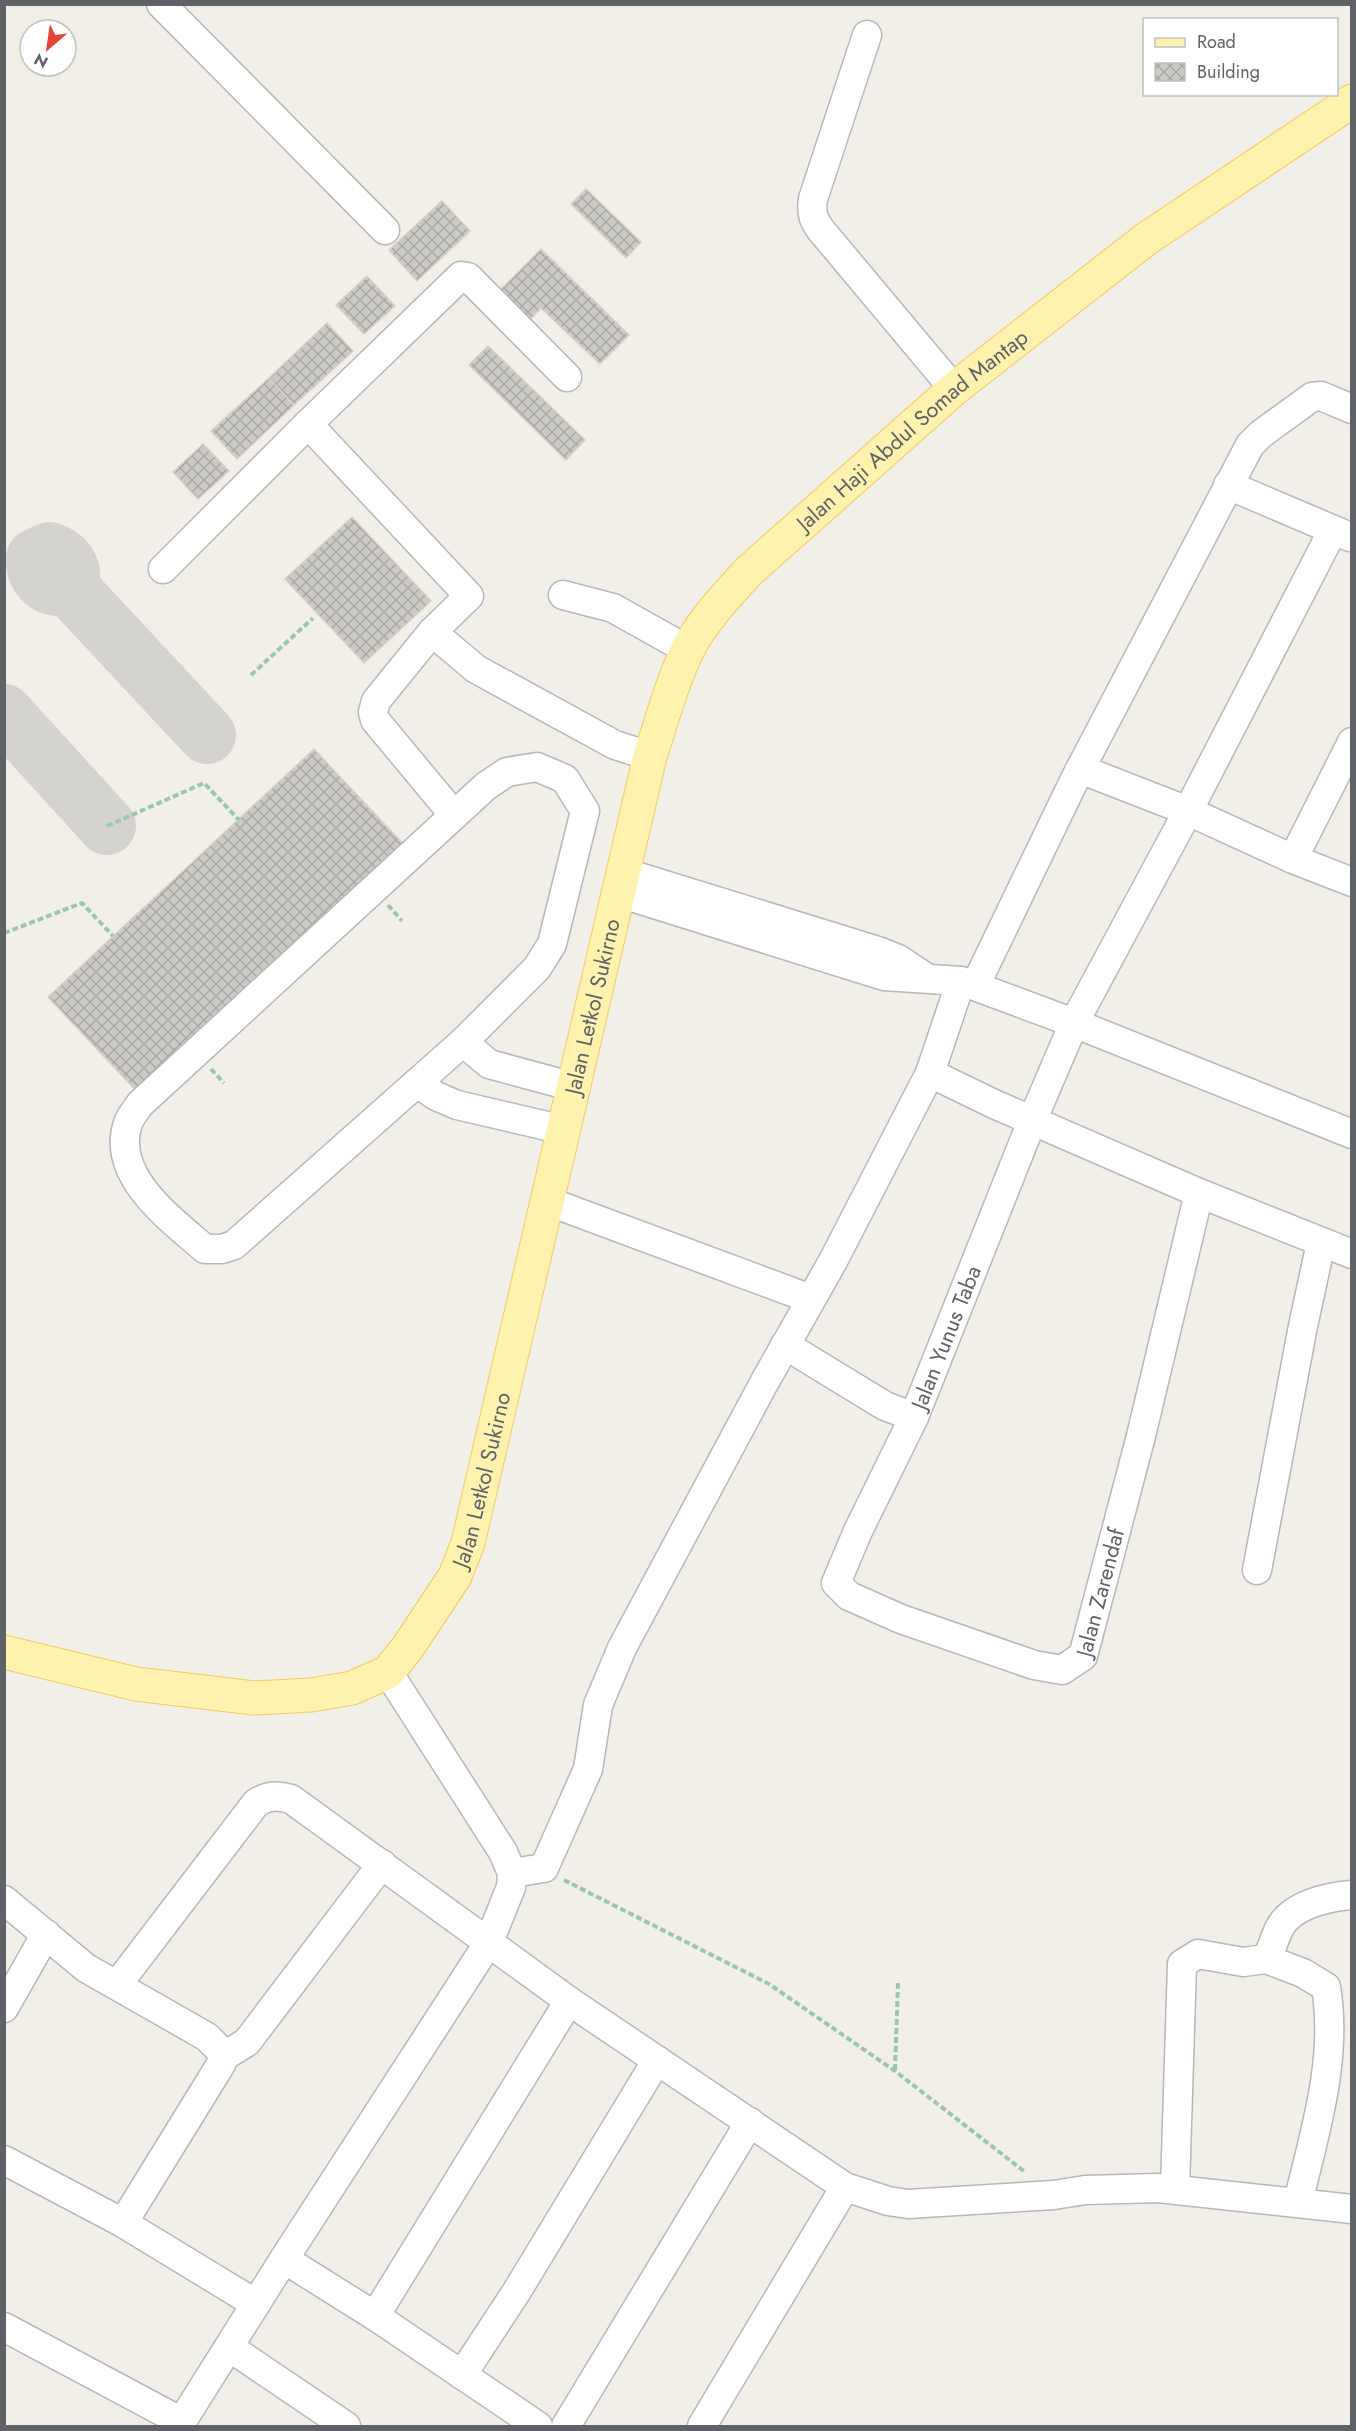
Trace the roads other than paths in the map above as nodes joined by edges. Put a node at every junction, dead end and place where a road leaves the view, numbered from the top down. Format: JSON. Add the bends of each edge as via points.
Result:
{"nodes":[{"id":1,"x":161,"y":4,"type":"edge"},
{"id":2,"x":867,"y":35,"type":"dead end"},
{"id":3,"x":1352,"y":101,"type":"edge"},
{"id":4,"x":385,"y":230,"type":"dead end"},
{"id":5,"x":567,"y":377,"type":"dead end"},
{"id":6,"x":954,"y":389,"type":"junction"},
{"id":7,"x":1352,"y":409,"type":"edge"},
{"id":8,"x":308,"y":424,"type":"junction"},
{"id":9,"x":1228,"y":485,"type":"junction"},
{"id":10,"x":1342,"y":534,"type":"edge"},
{"id":11,"x":163,"y":569,"type":"dead end"},
{"id":12,"x":563,"y":595,"type":"dead end"},
{"id":13,"x":432,"y":632,"type":"junction"},
{"id":14,"x":688,"y":650,"type":"junction"},
{"id":15,"x":1352,"y":742,"type":"edge"},
{"id":16,"x":650,"y":756,"type":"junction"},
{"id":17,"x":1080,"y":769,"type":"junction"},
{"id":18,"x":1188,"y":811,"type":"junction"},
{"id":19,"x":454,"y":815,"type":"junction"},
{"id":20,"x":1293,"y":859,"type":"junction"},
{"id":21,"x":1352,"y":882,"type":"edge"},
{"id":22,"x":621,"y":883,"type":"junction"},
{"id":23,"x":968,"y":984,"type":"junction"},
{"id":24,"x":1074,"y":1023,"type":"junction"},
{"id":25,"x":463,"y":1042,"type":"junction"},
{"id":26,"x":930,"y":1073,"type":"junction"},
{"id":27,"x":417,"y":1083,"type":"junction"},
{"id":28,"x":574,"y":1087,"type":"junction"},
{"id":29,"x":1032,"y":1121,"type":"junction"},
{"id":30,"x":564,"y":1130,"type":"junction"},
{"id":31,"x":1352,"y":1134,"type":"edge"},
{"id":32,"x":1199,"y":1194,"type":"junction"},
{"id":33,"x":547,"y":1201,"type":"junction"},
{"id":34,"x":1321,"y":1243,"type":"junction"},
{"id":35,"x":1352,"y":1254,"type":"edge"},
{"id":36,"x":811,"y":1299,"type":"junction"},
{"id":37,"x":785,"y":1345,"type":"junction"},
{"id":38,"x":914,"y":1417,"type":"junction"},
{"id":39,"x":1257,"y":1570,"type":"dead end"},
{"id":40,"x":4,"y":1652,"type":"edge"},
{"id":41,"x":388,"y":1672,"type":"junction"},
{"id":42,"x":382,"y":1864,"type":"junction"},
{"id":43,"x":512,"y":1873,"type":"junction"},
{"id":44,"x":1352,"y":1895,"type":"edge"},
{"id":45,"x":4,"y":1900,"type":"edge"},
{"id":46,"x":46,"y":1934,"type":"junction"},
{"id":47,"x":489,"y":1942,"type":"junction"},
{"id":48,"x":1266,"y":1959,"type":"junction"},
{"id":49,"x":117,"y":1985,"type":"junction"},
{"id":50,"x":569,"y":2001,"type":"junction"},
{"id":51,"x":4,"y":2008,"type":"edge"},
{"id":52,"x":223,"y":2057,"type":"junction"},
{"id":53,"x":657,"y":2060,"type":"junction"},
{"id":54,"x":750,"y":2122,"type":"junction"},
{"id":55,"x":4,"y":2160,"type":"edge"},
{"id":56,"x":845,"y":2187,"type":"junction"},
{"id":57,"x":1175,"y":2189,"type":"junction"},
{"id":58,"x":1298,"y":2202,"type":"junction"},
{"id":59,"x":1352,"y":2209,"type":"edge"},
{"id":60,"x":123,"y":2223,"type":"junction"},
{"id":61,"x":284,"y":2259,"type":"junction"},
{"id":62,"x":256,"y":2304,"type":"junction"},
{"id":63,"x":375,"y":2316,"type":"junction"},
{"id":64,"x":4,"y":2327,"type":"edge"},
{"id":65,"x":229,"y":2348,"type":"junction"},
{"id":66,"x":462,"y":2375,"type":"junction"},
{"id":67,"x":181,"y":2424,"type":"edge"},
{"id":68,"x":346,"y":2427,"type":"edge"},
{"id":69,"x":538,"y":2427,"type":"edge"},
{"id":70,"x":566,"y":2427,"type":"edge"},
{"id":71,"x":702,"y":2427,"type":"edge"}],
"edges":[{"from":1,"to":4,"type":"street"},
{"from":2,"to":6,"type":"street","via":[[813,199],[813,220]]},
{"from":3,"to":6,"type":"main road","name":"Jalan Haji Abdul Somad Mantap","via":[[1146,239]]},
{"from":5,"to":8,"type":"street","via":[[468,277],[461,276]]},
{"from":6,"to":14,"type":"main road","name":"Jalan Haji Abdul Somad Mantap","via":[[749,571],[718,605]]},
{"from":7,"to":9,"type":"street","via":[[1321,396],[1312,397],[1254,441]]},
{"from":8,"to":11,"type":"street"},
{"from":8,"to":13,"type":"street","via":[[469,596]]},
{"from":9,"to":10,"type":"street"},
{"from":9,"to":17,"type":"street"},
{"from":10,"to":18,"type":"street","name":"Jalan Yunus Taba"},
{"from":12,"to":14,"type":"street","via":[[613,608]]},
{"from":13,"to":16,"type":"street","via":[[476,669],[615,745]]},
{"from":13,"to":19,"type":"street","via":[[376,702],[373,712],[375,720]]},
{"from":14,"to":16,"type":"main road","name":"Jalan Haji Abdul Somad Mantap"},
{"from":15,"to":20,"type":"street"},
{"from":16,"to":22,"type":"main road","name":"Jalan Haji Abdul Somad Mantap"},
{"from":17,"to":18,"type":"street"},
{"from":17,"to":23,"type":"street"},
{"from":18,"to":20,"type":"street"},
{"from":18,"to":24,"type":"street","name":"Jalan Yunus Taba"},
{"from":19,"to":25,"type":"street","via":[[507,772],[537,767],[565,779],[585,811],[552,944],[537,968]]},
{"from":19,"to":27,"type":"street","via":[[140,1104],[128,1122],[123,1145],[137,1184],[158,1207],[205,1249],[222,1249],[234,1245]]},
{"from":20,"to":21,"type":"street"},
{"from":22,"to":23,"type":"street","via":[[878,951],[927,978]]},
{"from":22,"to":28,"type":"main road","name":"Jalan Letkol Sukirno"},
{"from":23,"to":24,"type":"street"},
{"from":23,"to":26,"type":"street"},
{"from":24,"to":29,"type":"street","name":"Jalan Yunus Taba"},
{"from":24,"to":31,"type":"street"},
{"from":25,"to":27,"type":"street"},
{"from":25,"to":28,"type":"street","via":[[489,1064]]},
{"from":26,"to":29,"type":"street"},
{"from":26,"to":36,"type":"street"},
{"from":27,"to":30,"type":"street","via":[[444,1101]]},
{"from":28,"to":30,"type":"main road","name":"Jalan Letkol Sukirno"},
{"from":29,"to":32,"type":"street"},
{"from":29,"to":38,"type":"street","name":"Jalan Yunus Taba"},
{"from":30,"to":33,"type":"main road","name":"Jalan Letkol Sukirno"},
{"from":32,"to":34,"type":"street"},
{"from":32,"to":38,"type":"street","name":"Jalan Zarendaf","via":[[1083,1656],[1062,1670],[1034,1665],[901,1619],[849,1596],[836,1583]]},
{"from":33,"to":36,"type":"street"},
{"from":33,"to":41,"type":"main road","name":"Jalan Letkol Sukirno","via":[[468,1543],[455,1576],[432,1614]]},
{"from":34,"to":35,"type":"street"},
{"from":34,"to":39,"type":"street"},
{"from":36,"to":37,"type":"street"},
{"from":37,"to":38,"type":"street","name":"Jalan Yunus Taba","via":[[885,1406]]},
{"from":37,"to":43,"type":"street","via":[[621,1648],[598,1705],[588,1769],[544,1869]]},
{"from":40,"to":41,"type":"main road","name":"Jalan Letkol Sukirno","via":[[136,1684],[255,1698],[352,1688]]},
{"from":41,"to":43,"type":"street","via":[[503,1852]]},
{"from":42,"to":47,"type":"street"},
{"from":42,"to":49,"type":"street","via":[[291,1799],[267,1797],[256,1803]]},
{"from":42,"to":52,"type":"street","via":[[247,2042]]},
{"from":43,"to":47,"type":"street","via":[[511,1887]]},
{"from":44,"to":48,"type":"street","via":[[1328,1896],[1287,1916]]},
{"from":45,"to":46,"type":"street"},
{"from":46,"to":49,"type":"street","via":[[86,1968]]},
{"from":46,"to":51,"type":"street"},
{"from":47,"to":50,"type":"street"},
{"from":47,"to":61,"type":"street"},
{"from":48,"to":57,"type":"street","via":[[1243,1962],[1198,1954],[1182,1964]]},
{"from":48,"to":58,"type":"street","via":[[1326,1987],[1330,2009],[1329,2060]]},
{"from":49,"to":52,"type":"street","via":[[207,2037],[220,2048]]},
{"from":50,"to":53,"type":"street"},
{"from":50,"to":63,"type":"street"},
{"from":52,"to":60,"type":"street"},
{"from":53,"to":54,"type":"street"},
{"from":53,"to":66,"type":"street"},
{"from":54,"to":56,"type":"street"},
{"from":54,"to":70,"type":"street"},
{"from":55,"to":60,"type":"street"},
{"from":56,"to":57,"type":"street","via":[[908,2204],[1085,2190]]},
{"from":56,"to":71,"type":"street"},
{"from":57,"to":58,"type":"street"},
{"from":58,"to":59,"type":"street"},
{"from":60,"to":62,"type":"street"},
{"from":61,"to":62,"type":"street"},
{"from":61,"to":63,"type":"street"},
{"from":62,"to":65,"type":"street"},
{"from":63,"to":66,"type":"street"},
{"from":64,"to":67,"type":"street"},
{"from":65,"to":67,"type":"street"},
{"from":65,"to":68,"type":"street"},
{"from":66,"to":69,"type":"street"}]}
